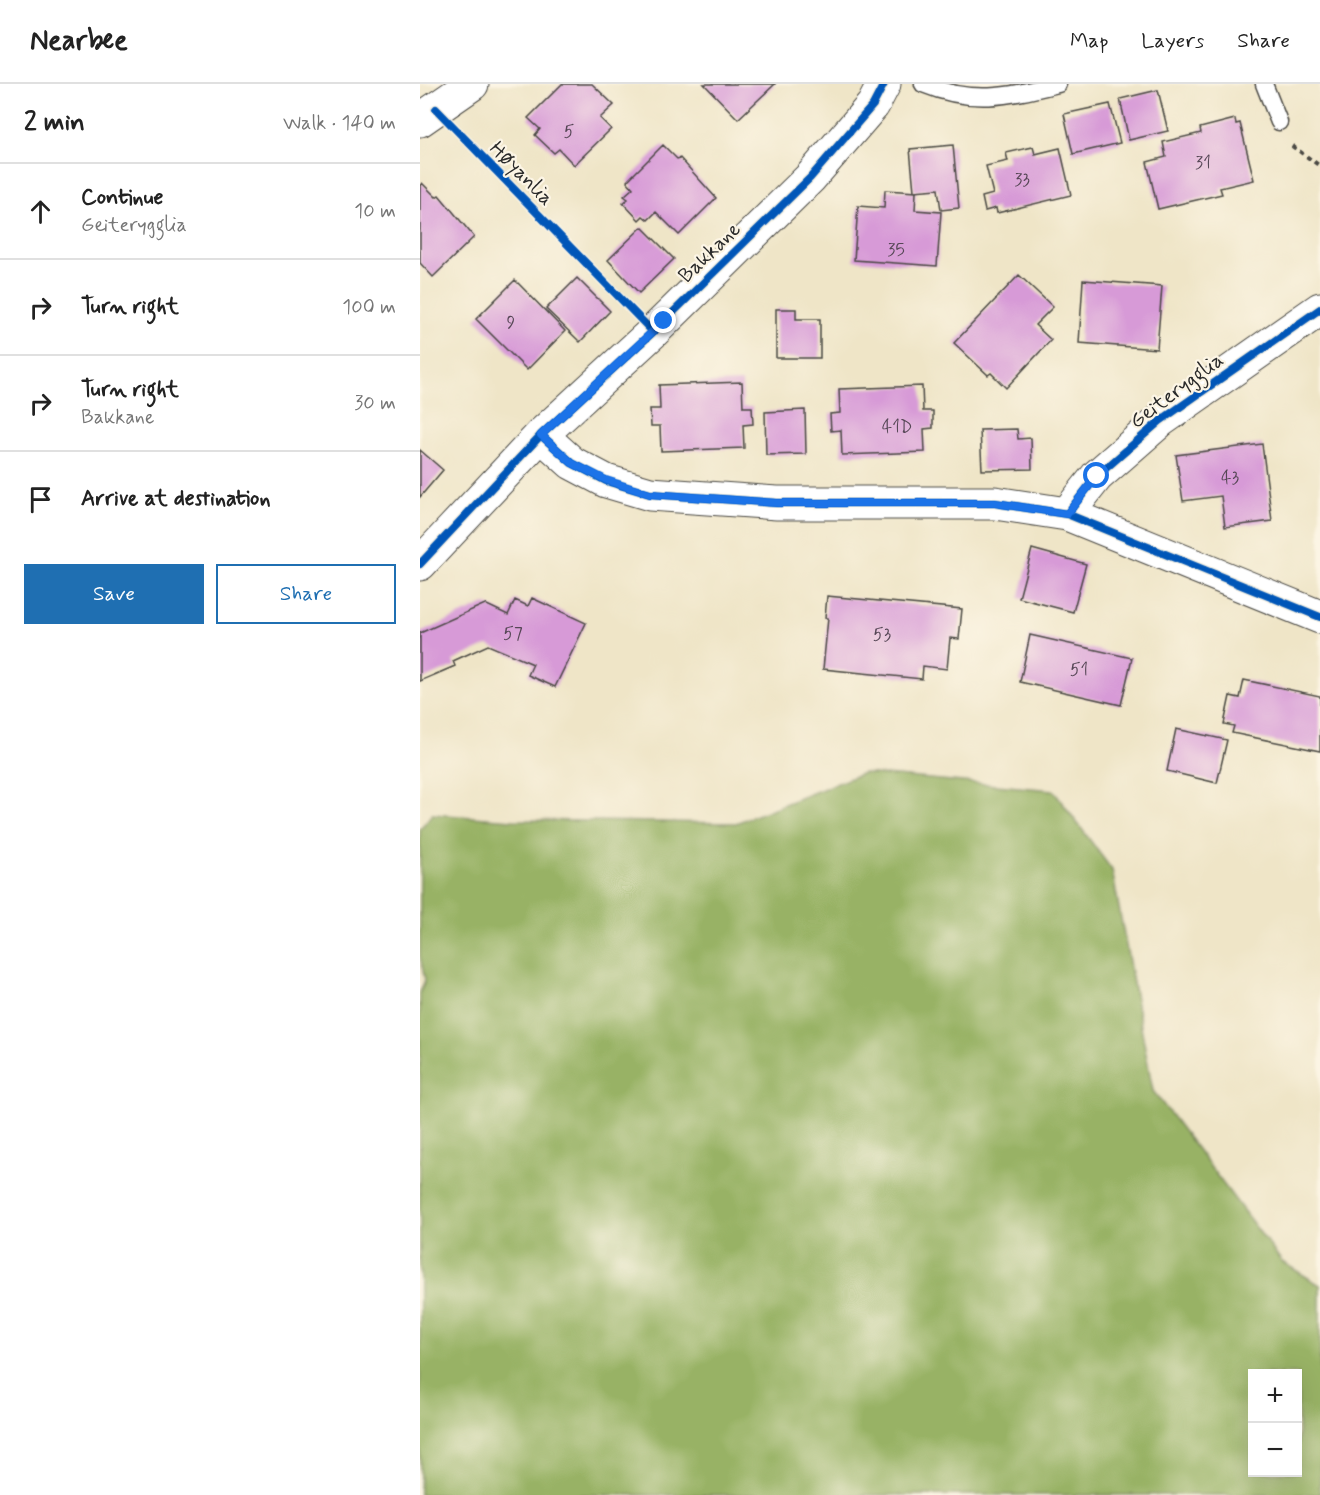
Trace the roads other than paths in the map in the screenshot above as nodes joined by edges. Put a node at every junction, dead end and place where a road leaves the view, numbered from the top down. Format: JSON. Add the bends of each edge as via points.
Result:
{"nodes":[{"id":1,"x":884,"y":84,"type":"edge"},
{"id":2,"x":923,"y":84,"type":"edge"},
{"id":3,"x":1058,"y":84,"type":"edge"},
{"id":4,"x":1264,"y":84,"type":"edge"},
{"id":5,"x":454,"y":89,"type":"edge"},
{"id":6,"x":420,"y":120,"type":"edge"},
{"id":7,"x":1279,"y":122,"type":"dead end"},
{"id":8,"x":1320,"y":309,"type":"edge"},
{"id":9,"x":541,"y":435,"type":"junction"},
{"id":10,"x":1067,"y":514,"type":"junction"},
{"id":11,"x":420,"y":564,"type":"edge"},
{"id":12,"x":1320,"y":617,"type":"edge"}],
"edges":[{"from":1,"to":9,"type":"street","name":"Bakkane","via":[[873,105],[810,178]]},
{"from":2,"to":3,"type":"lane","via":[[985,99]]},
{"from":4,"to":7,"type":"lane"},
{"from":5,"to":6,"type":"street"},
{"from":8,"to":10,"type":"street","name":"Geiterygglia","via":[[1160,421],[1097,476]]},
{"from":9,"to":10,"type":"street","via":[[572,463],[606,480],[650,494],[777,503],[995,503]]},
{"from":9,"to":11,"type":"street","name":"Bakkane"},
{"from":10,"to":12,"type":"street"}]}
